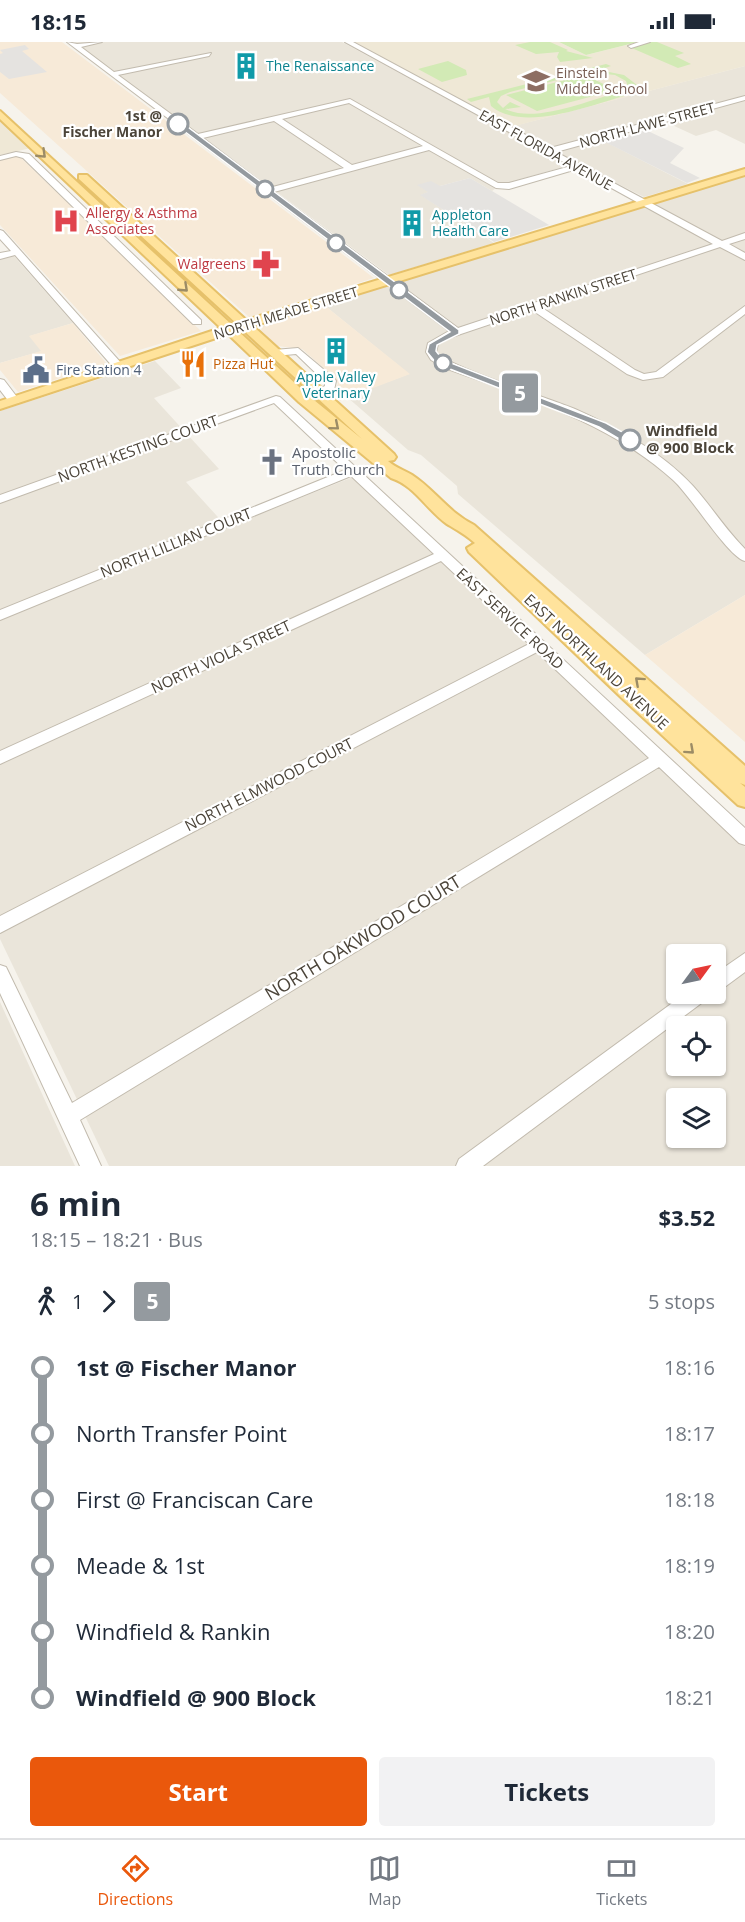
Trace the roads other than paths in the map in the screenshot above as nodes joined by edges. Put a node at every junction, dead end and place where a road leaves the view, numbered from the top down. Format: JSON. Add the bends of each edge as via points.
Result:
{"nodes":[{"id":1,"x":99,"y":42,"type":"edge"},
{"id":2,"x":348,"y":42,"type":"edge"},
{"id":3,"x":647,"y":42,"type":"edge"},
{"id":4,"x":73,"y":44,"type":"edge"},
{"id":5,"x":631,"y":46,"type":"dead end"},
{"id":6,"x":209,"y":54,"type":"dead end"},
{"id":7,"x":112,"y":74,"type":"junction"},
{"id":8,"x":745,"y":98,"type":"edge"},
{"id":9,"x":0,"y":102,"type":"edge"},
{"id":10,"x":0,"y":114,"type":"edge"},
{"id":11,"x":275,"y":118,"type":"junction"},
{"id":12,"x":196,"y":137,"type":"junction"},
{"id":13,"x":429,"y":147,"type":"junction"},
{"id":14,"x":549,"y":151,"type":"junction"},
{"id":15,"x":0,"y":158,"type":"edge"},
{"id":16,"x":577,"y":167,"type":"junction"},
{"id":17,"x":350,"y":168,"type":"junction"},
{"id":18,"x":745,"y":172,"type":"edge"},
{"id":19,"x":267,"y":190,"type":"junction"},
{"id":20,"x":643,"y":203,"type":"junction"},
{"id":21,"x":0,"y":233,"type":"edge"},
{"id":22,"x":745,"y":236,"type":"edge"},
{"id":23,"x":721,"y":244,"type":"junction"},
{"id":24,"x":16,"y":252,"type":"junction"},
{"id":25,"x":0,"y":256,"type":"edge"},
{"id":26,"x":745,"y":257,"type":"edge"},
{"id":27,"x":388,"y":281,"type":"junction"},
{"id":28,"x":533,"y":306,"type":"junction"},
{"id":29,"x":745,"y":309,"type":"edge"},
{"id":30,"x":197,"y":322,"type":"dead end"},
{"id":31,"x":236,"y":328,"type":"junction"},
{"id":32,"x":456,"y":332,"type":"junction"},
{"id":33,"x":118,"y":366,"type":"junction"},
{"id":34,"x":0,"y":381,"type":"edge"},
{"id":35,"x":318,"y":393,"type":"junction"},
{"id":36,"x":276,"y":399,"type":"joint"},
{"id":37,"x":304,"y":399,"type":"junction"},
{"id":38,"x":14,"y":401,"type":"junction"},
{"id":39,"x":0,"y":405,"type":"edge"},
{"id":40,"x":352,"y":471,"type":"junction"},
{"id":41,"x":406,"y":478,"type":"junction"},
{"id":42,"x":0,"y":499,"type":"edge"},
{"id":43,"x":452,"y":520,"type":"junction"},
{"id":44,"x":442,"y":556,"type":"junction"},
{"id":45,"x":745,"y":557,"type":"edge"},
{"id":46,"x":0,"y":615,"type":"edge"},
{"id":47,"x":538,"y":645,"type":"junction"},
{"id":48,"x":0,"y":758,"type":"edge"},
{"id":49,"x":660,"y":759,"type":"junction"},
{"id":50,"x":745,"y":777,"type":"edge"},
{"id":51,"x":745,"y":799,"type":"edge"},
{"id":52,"x":745,"y":838,"type":"edge"},
{"id":53,"x":0,"y":925,"type":"edge"},
{"id":54,"x":745,"y":961,"type":"edge"},
{"id":55,"x":0,"y":973,"type":"edge"},
{"id":56,"x":726,"y":975,"type":"edge"},
{"id":57,"x":686,"y":1004,"type":"edge"},
{"id":58,"x":67,"y":1117,"type":"junction"},
{"id":59,"x":91,"y":1166,"type":"edge"},
{"id":60,"x":466,"y":1166,"type":"edge"}],
"edges":[{"from":1,"to":4,"type":"street"},
{"from":2,"to":14,"type":"street","name":"EAST FLORIDA AVENUE"},
{"from":3,"to":5,"type":"street"},
{"from":4,"to":7,"type":"street"},
{"from":6,"to":7,"type":"street"},
{"from":7,"to":12,"type":"street"},
{"from":8,"to":14,"type":"street","name":"NORTH LAWE STREET"},
{"from":9,"to":31,"type":"main road","name":"EAST NORTHLAND AVENUE"},
{"from":10,"to":31,"type":"main road","name":"EAST NORTHLAND AVENUE","one_way":true},
{"from":11,"to":12,"type":"street"},
{"from":11,"to":13,"type":"street","via":[[350,101]]},
{"from":11,"to":17,"type":"street"},
{"from":12,"to":19,"type":"street"},
{"from":13,"to":16,"type":"street","name":"NORTH LAWE STREET","via":[[499,186]]},
{"from":13,"to":17,"type":"street"},
{"from":14,"to":16,"type":"street","name":"EAST FLORIDA AVENUE"},
{"from":15,"to":30,"type":"street","via":[[21,154],[34,164]]},
{"from":16,"to":20,"type":"street","name":"EAST FLORIDA AVENUE"},
{"from":17,"to":19,"type":"street"},
{"from":18,"to":20,"type":"main road","name":"NORTH MEADE STREET"},
{"from":19,"to":27,"type":"street"},
{"from":20,"to":23,"type":"street","name":"EAST FLORIDA AVENUE"},
{"from":20,"to":27,"type":"main road","name":"NORTH MEADE STREET"},
{"from":21,"to":24,"type":"street"},
{"from":22,"to":23,"type":"street","name":"NORTH RANKIN STREET"},
{"from":23,"to":26,"type":"street","name":"EAST FLORIDA AVENUE"},
{"from":23,"to":28,"type":"street","name":"NORTH RANKIN STREET"},
{"from":24,"to":25,"type":"street"},
{"from":24,"to":33,"type":"street"},
{"from":27,"to":31,"type":"main road","name":"NORTH MEADE STREET"},
{"from":27,"to":32,"type":"street"},
{"from":28,"to":29,"type":"street","via":[[626,369],[649,377],[664,372]]},
{"from":28,"to":32,"type":"street","name":"NORTH RANKIN STREET"},
{"from":31,"to":33,"type":"main road","name":"NORTH MEADE STREET"},
{"from":31,"to":35,"type":"main road","name":"EAST NORTHLAND AVENUE","via":[[274,353]]},
{"from":31,"to":37,"type":"main road","name":"EAST NORTHLAND AVENUE"},
{"from":32,"to":45,"type":"street","name":"NORTH RANKIN STREET","via":[[433,344],[431,352],[440,362],[618,433],[680,479]]},
{"from":33,"to":38,"type":"main road","name":"NORTH MEADE STREET"},
{"from":34,"to":38,"type":"street"},
{"from":35,"to":37,"type":"street"},
{"from":35,"to":41,"type":"main road","name":"EAST NORTHLAND AVENUE","via":[[405,471]]},
{"from":36,"to":40,"type":"street","name":"EAST SERVICE ROAD"},
{"from":36,"to":42,"type":"street","name":"NORTH KESTING COURT"},
{"from":37,"to":41,"type":"main road","name":"EAST NORTHLAND AVENUE","one_way":true,"via":[[396,475]]},
{"from":38,"to":39,"type":"main road","name":"NORTH MEADE STREET"},
{"from":40,"to":44,"type":"street","name":"EAST SERVICE ROAD"},
{"from":40,"to":46,"type":"street","name":"NORTH LILLIAN COURT"},
{"from":41,"to":43,"type":"main road","name":"EAST NORTHLAND AVENUE"},
{"from":50,"to":43,"type":"main road","name":"EAST NORTHLAND AVENUE","one_way":true,"via":[[491,548]]},
{"from":43,"to":51,"type":"main road","name":"EAST NORTHLAND AVENUE","one_way":true,"via":[[460,534],[486,559]]},
{"from":44,"to":47,"type":"street","name":"EAST SERVICE ROAD"},
{"from":44,"to":48,"type":"street","name":"NORTH VIOLA STREET"},
{"from":47,"to":49,"type":"street","name":"EAST SERVICE ROAD"},
{"from":47,"to":53,"type":"street","name":"NORTH ELMWOOD COURT"},
{"from":49,"to":52,"type":"street","name":"EAST SERVICE ROAD"},
{"from":49,"to":58,"type":"street","name":"NORTH OAKWOOD COURT"},
{"from":54,"to":56,"type":"street"},
{"from":55,"to":58,"type":"street"},
{"from":57,"to":60,"type":"street"},
{"from":58,"to":59,"type":"street"}]}
